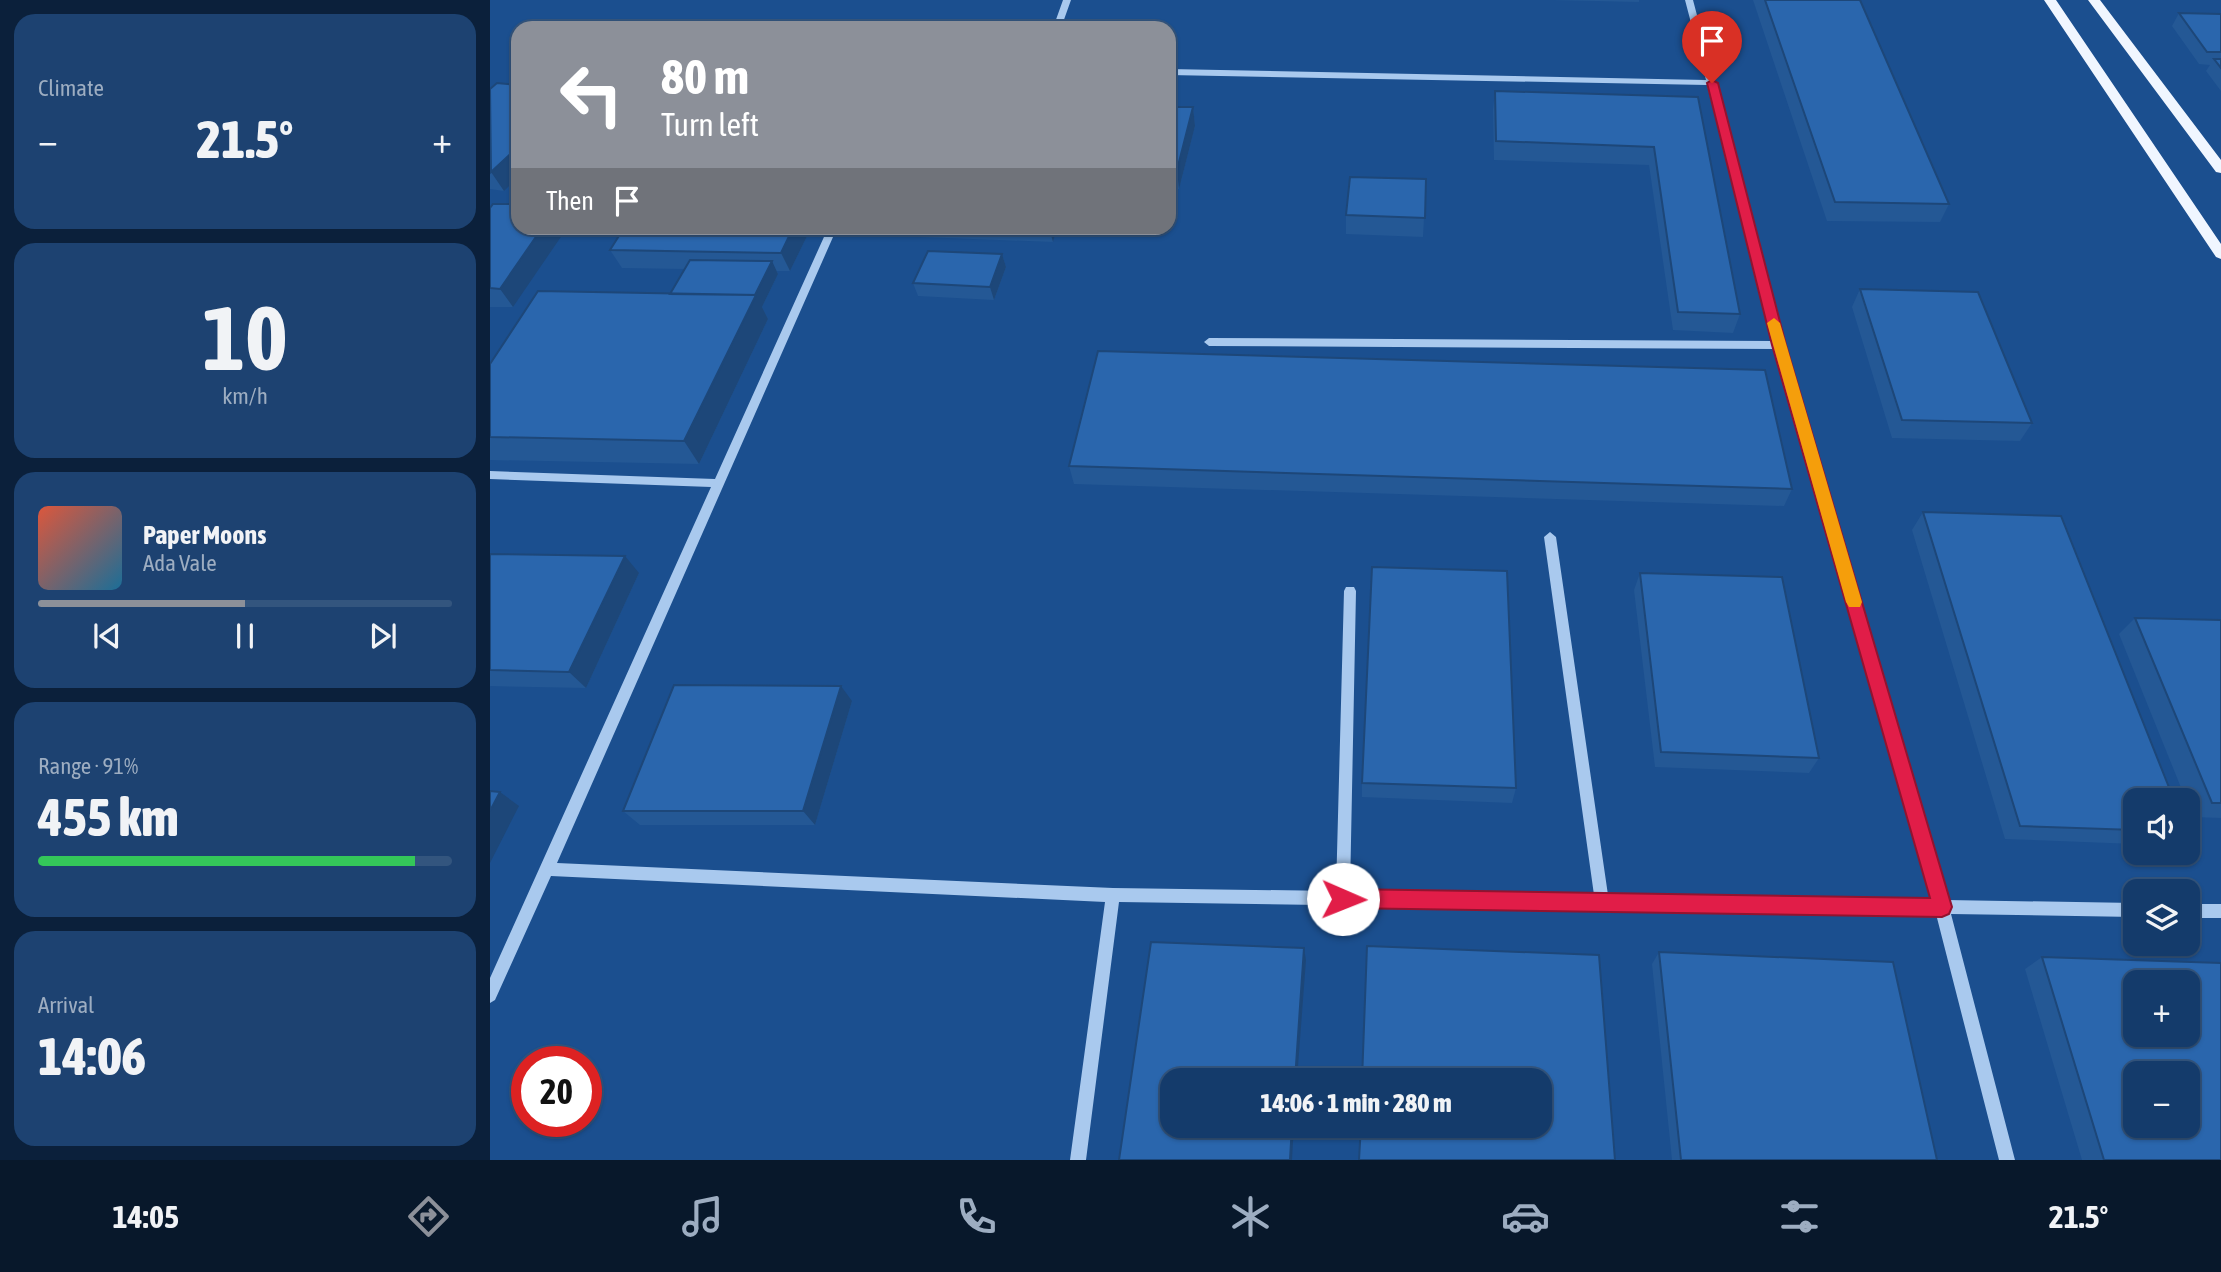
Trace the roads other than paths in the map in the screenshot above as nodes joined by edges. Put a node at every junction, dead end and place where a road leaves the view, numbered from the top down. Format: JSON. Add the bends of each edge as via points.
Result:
{"nodes":[{"id":1,"x":1067,"y":0,"type":"edge"},
{"id":2,"x":1689,"y":0,"type":"edge"},
{"id":3,"x":2050,"y":0,"type":"edge"},
{"id":4,"x":2094,"y":0,"type":"edge"},
{"id":5,"x":1060,"y":21,"type":"edge"},
{"id":6,"x":1176,"y":72,"type":"edge"},
{"id":7,"x":1712,"y":83,"type":"junction"},
{"id":8,"x":2221,"y":169,"type":"edge"},
{"id":9,"x":829,"y":235,"type":"edge"},
{"id":10,"x":2221,"y":254,"type":"edge"},
{"id":11,"x":1209,"y":342,"type":"dead end"},
{"id":12,"x":1779,"y":345,"type":"junction"},
{"id":13,"x":490,"y":475,"type":"edge"},
{"id":14,"x":719,"y":482,"type":"junction"},
{"id":15,"x":1550,"y":537,"type":"dead end"},
{"id":16,"x":1350,"y":590,"type":"dead end"},
{"id":17,"x":547,"y":869,"type":"junction"},
{"id":18,"x":1113,"y":895,"type":"junction"},
{"id":19,"x":1343,"y":899,"type":"junction"},
{"id":20,"x":1602,"y":903,"type":"junction"},
{"id":21,"x":1942,"y":907,"type":"junction"},
{"id":22,"x":2123,"y":910,"type":"edge"},
{"id":23,"x":2200,"y":911,"type":"edge"},
{"id":24,"x":2221,"y":911,"type":"edge"},
{"id":25,"x":490,"y":995,"type":"edge"},
{"id":26,"x":1077,"y":1160,"type":"edge"},
{"id":27,"x":2007,"y":1160,"type":"edge"}],
"edges":[{"from":1,"to":5,"type":"lane"},
{"from":2,"to":7,"type":"lane"},
{"from":3,"to":10,"type":"main road"},
{"from":4,"to":8,"type":"main road"},
{"from":6,"to":7,"type":"lane"},
{"from":7,"to":12,"type":"lane"},
{"from":9,"to":14,"type":"lane"},
{"from":11,"to":12,"type":"lane"},
{"from":12,"to":21,"type":"lane"},
{"from":13,"to":14,"type":"lane"},
{"from":14,"to":17,"type":"lane"},
{"from":15,"to":20,"type":"lane"},
{"from":16,"to":19,"type":"lane"},
{"from":17,"to":18,"type":"lane"},
{"from":17,"to":25,"type":"lane"},
{"from":18,"to":19,"type":"lane"},
{"from":18,"to":26,"type":"lane"},
{"from":19,"to":20,"type":"lane"},
{"from":20,"to":21,"type":"lane"},
{"from":21,"to":22,"type":"lane"},
{"from":21,"to":27,"type":"lane"},
{"from":23,"to":24,"type":"lane"}]}
